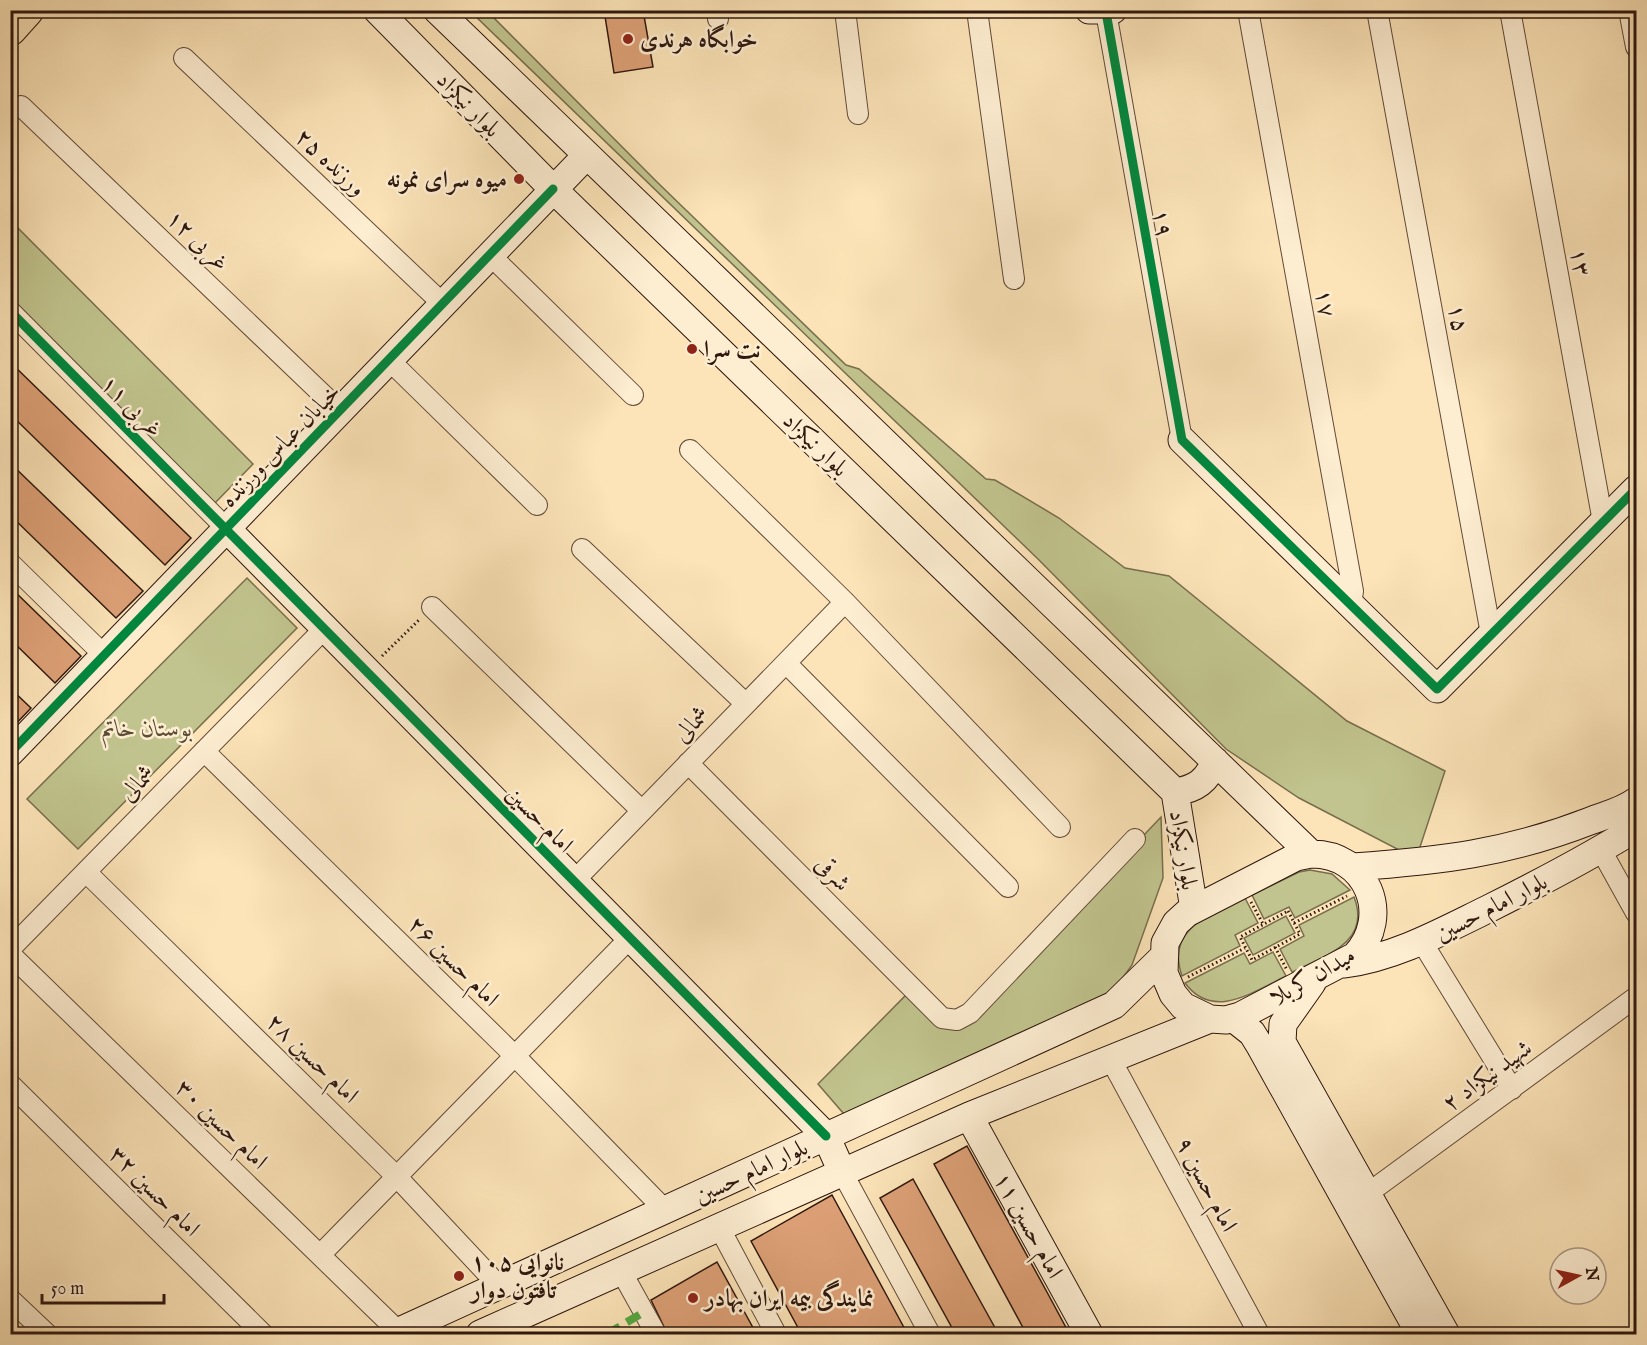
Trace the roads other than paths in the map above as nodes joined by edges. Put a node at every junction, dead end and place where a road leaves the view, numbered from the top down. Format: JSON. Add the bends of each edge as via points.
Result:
{"nodes":[{"id":1,"x":27,"y":10,"type":"edge"},
{"id":2,"x":377,"y":10,"type":"edge"},
{"id":3,"x":437,"y":10,"type":"edge"},
{"id":4,"x":845,"y":10,"type":"edge"},
{"id":5,"x":976,"y":10,"type":"edge"},
{"id":6,"x":1248,"y":10,"type":"edge"},
{"id":7,"x":1377,"y":10,"type":"edge"},
{"id":8,"x":1509,"y":10,"type":"edge"},
{"id":9,"x":1629,"y":10,"type":"edge"},
{"id":10,"x":1103,"y":11,"type":"edge"},
{"id":11,"x":10,"y":29,"type":"edge"},
{"id":12,"x":1636,"y":47,"type":"edge"},
{"id":13,"x":184,"y":58,"type":"dead end"},
{"id":14,"x":21,"y":106,"type":"dead end"},
{"id":15,"x":858,"y":114,"type":"dead end"},
{"id":16,"x":587,"y":155,"type":"junction"},
{"id":17,"x":553,"y":189,"type":"junction"},
{"id":18,"x":490,"y":255,"type":"junction"},
{"id":19,"x":1014,"y":279,"type":"dead end"},
{"id":20,"x":443,"y":304,"type":"junction"},
{"id":21,"x":10,"y":311,"type":"edge"},
{"id":22,"x":389,"y":360,"type":"junction"},
{"id":23,"x":633,"y":394,"type":"dead end"},
{"id":24,"x":340,"y":411,"type":"junction"},
{"id":25,"x":1182,"y":440,"type":"joint"},
{"id":26,"x":690,"y":450,"type":"dead end"},
{"id":27,"x":1636,"y":489,"type":"edge"},
{"id":28,"x":537,"y":505,"type":"dead end"},
{"id":29,"x":1603,"y":522,"type":"junction"},
{"id":30,"x":227,"y":529,"type":"junction"},
{"id":31,"x":582,"y":549,"type":"dead end"},
{"id":32,"x":10,"y":563,"type":"edge"},
{"id":33,"x":845,"y":602,"type":"junction"},
{"id":34,"x":1351,"y":605,"type":"junction"},
{"id":35,"x":432,"y":607,"type":"road end"},
{"id":36,"x":325,"y":628,"type":"junction"},
{"id":37,"x":1491,"y":634,"type":"junction"},
{"id":38,"x":104,"y":656,"type":"junction"},
{"id":39,"x":786,"y":663,"type":"junction"},
{"id":40,"x":746,"y":704,"type":"junction"},
{"id":41,"x":204,"y":751,"type":"junction"},
{"id":42,"x":10,"y":753,"type":"edge"},
{"id":43,"x":1215,"y":761,"type":"junction"},
{"id":44,"x":688,"y":763,"type":"junction"},
{"id":45,"x":1174,"y":792,"type":"junction"},
{"id":46,"x":1636,"y":801,"type":"edge"},
{"id":47,"x":642,"y":811,"type":"junction"},
{"id":48,"x":1060,"y":827,"type":"dead end"},
{"id":49,"x":1636,"y":828,"type":"edge"},
{"id":50,"x":1135,"y":839,"type":"dead end"},
{"id":51,"x":1601,"y":850,"type":"junction"},
{"id":52,"x":1311,"y":854,"type":"junction"},
{"id":53,"x":86,"y":872,"type":"junction"},
{"id":54,"x":1360,"y":876,"type":"junction"},
{"id":55,"x":574,"y":881,"type":"junction"},
{"id":56,"x":1008,"y":887,"type":"dead end"},
{"id":57,"x":1194,"y":909,"type":"junction"},
{"id":58,"x":1636,"y":913,"type":"edge"},
{"id":59,"x":630,"y":938,"type":"junction"},
{"id":60,"x":1422,"y":942,"type":"junction"},
{"id":61,"x":10,"y":949,"type":"edge"},
{"id":62,"x":10,"y":954,"type":"edge"},
{"id":63,"x":1162,"y":958,"type":"junction"},
{"id":64,"x":1327,"y":971,"type":"junction"},
{"id":65,"x":1636,"y":998,"type":"edge"},
{"id":66,"x":1222,"y":1019,"type":"junction"},
{"id":67,"x":515,"y":1056,"type":"junction"},
{"id":68,"x":1110,"y":1058,"type":"junction"},
{"id":69,"x":10,"y":1084,"type":"edge"},
{"id":70,"x":1512,"y":1089,"type":"junction"},
{"id":71,"x":969,"y":1116,"type":"junction"},
{"id":72,"x":826,"y":1136,"type":"junction"},
{"id":73,"x":842,"y":1172,"type":"junction"},
{"id":74,"x":397,"y":1176,"type":"junction"},
{"id":75,"x":1367,"y":1194,"type":"junction"},
{"id":76,"x":665,"y":1210,"type":"junction"},
{"id":77,"x":719,"y":1227,"type":"junction"},
{"id":78,"x":320,"y":1255,"type":"junction"},
{"id":79,"x":621,"y":1271,"type":"junction"},
{"id":80,"x":499,"y":1286,"type":"junction"},
{"id":81,"x":10,"y":1299,"type":"edge"},
{"id":82,"x":510,"y":1328,"type":"edge"},
{"id":83,"x":396,"y":1333,"type":"edge"},
{"id":84,"x":47,"y":1335,"type":"edge"},
{"id":85,"x":262,"y":1335,"type":"edge"},
{"id":86,"x":480,"y":1335,"type":"edge"},
{"id":87,"x":656,"y":1335,"type":"edge"},
{"id":88,"x":776,"y":1335,"type":"edge"},
{"id":89,"x":930,"y":1335,"type":"edge"},
{"id":90,"x":1089,"y":1335,"type":"edge"},
{"id":91,"x":1259,"y":1335,"type":"edge"},
{"id":92,"x":1420,"y":1335,"type":"edge"},
{"id":93,"x":1446,"y":1335,"type":"edge"}],
"edges":[{"from":1,"to":11,"type":"highway"},
{"from":2,"to":17,"type":"main road","name":"بلوار نیکزاد"},
{"from":3,"to":16,"type":"main road","name":"بلوار نیکزاد"},
{"from":4,"to":15,"type":"street"},
{"from":5,"to":19,"type":"street"},
{"from":6,"to":34,"type":"street","name":"۱۷","via":[[1353,591]]},
{"from":7,"to":37,"type":"street","name":"۱۵"},
{"from":8,"to":29,"type":"street","name":"۱۳"},
{"from":9,"to":12,"type":"street"},
{"from":10,"to":25,"type":"street","name":"۱۹"},
{"from":13,"to":20,"type":"street","name":"ورزنده ۲۵"},
{"from":14,"to":24,"type":"street","name":"غربی ۱۲"},
{"from":16,"to":17,"type":"main road","name":"خیابان عباس ورزنده"},
{"from":16,"to":43,"type":"main road","name":"بلوار نیکزاد"},
{"from":17,"to":18,"type":"main road","name":"خیابان عباس ورزنده"},
{"from":17,"to":45,"type":"main road","name":"بلوار نیکزاد"},
{"from":18,"to":20,"type":"main road","name":"خیابان عباس ورزنده"},
{"from":18,"to":23,"type":"street"},
{"from":20,"to":22,"type":"main road","name":"خیابان عباس ورزنده"},
{"from":21,"to":30,"type":"street","name":"غربی ۱۱"},
{"from":22,"to":24,"type":"main road","name":"خیابان عباس ورزنده"},
{"from":22,"to":28,"type":"street"},
{"from":24,"to":30,"type":"main road","name":"خیابان عباس ورزنده"},
{"from":25,"to":34,"type":"main road"},
{"from":26,"to":33,"type":"street"},
{"from":27,"to":29,"type":"main road"},
{"from":29,"to":37,"type":"main road"},
{"from":30,"to":36,"type":"main road","name":"امام حسین"},
{"from":30,"to":38,"type":"main road","name":"خیابان عباس ورزنده"},
{"from":31,"to":40,"type":"street"},
{"from":32,"to":38,"type":"street"},
{"from":33,"to":39,"type":"street","name":"شمالی"},
{"from":33,"to":48,"type":"street"},
{"from":34,"to":37,"type":"main road","via":[[1437,689]]},
{"from":35,"to":47,"type":"street"},
{"from":36,"to":41,"type":"street","name":"شمالی"},
{"from":36,"to":55,"type":"main road","name":"امام حسین"},
{"from":38,"to":42,"type":"main road","name":"خیابان عباس ورزنده"},
{"from":39,"to":40,"type":"street","name":"شمالی"},
{"from":39,"to":56,"type":"street"},
{"from":40,"to":44,"type":"street","name":"شمالی"},
{"from":41,"to":53,"type":"street","name":"شمالی"},
{"from":41,"to":67,"type":"street","name":"امام حسین ۲۶"},
{"from":43,"to":45,"type":"main road","via":[[1200,784]]},
{"from":43,"to":52,"type":"main road","name":"بلوار نیکزاد"},
{"from":44,"to":47,"type":"street","name":"شمالی"},
{"from":44,"to":50,"type":"street","name":"شرقی","via":[[942,1018],[957,1020],[970,1013]]},
{"from":45,"to":57,"type":"main road","name":"بلوار نیکزاد"},
{"from":46,"to":54,"type":"main road","name":"بلوار امام حسین","via":[[1542,840]]},
{"from":47,"to":55,"type":"street","name":"شمالی"},
{"from":49,"to":51,"type":"main road","name":"بلوار امام حسین"},
{"from":51,"to":58,"type":"street"},
{"from":51,"to":60,"type":"main road","name":"بلوار امام حسین"},
{"from":52,"to":54,"type":"main road","via":[[1334,856]]},
{"from":52,"to":57,"type":"main road","via":[[1296,857]]},
{"from":53,"to":61,"type":"street","name":"شمالی"},
{"from":53,"to":74,"type":"street","name":"امام حسین ۲۸"},
{"from":54,"to":64,"type":"main road","name":"میدان کربلا","via":[[1374,915],[1369,937],[1355,956]]},
{"from":55,"to":59,"type":"main road","name":"امام حسین"},
{"from":57,"to":63,"type":"main road","via":[[1172,929]]},
{"from":59,"to":67,"type":"street"},
{"from":59,"to":72,"type":"main road","name":"امام حسین"},
{"from":60,"to":64,"type":"main road","name":"بلوار امام حسین"},
{"from":60,"to":70,"type":"street"},
{"from":62,"to":78,"type":"street","name":"امام حسین ۳۰"},
{"from":63,"to":66,"type":"main road","via":[[1168,987],[1183,1006]]},
{"from":63,"to":72,"type":"main road","name":"بلوار امام حسین","via":[[1114,1005]]},
{"from":64,"to":66,"type":"main road","name":"میدان کربلا"},
{"from":64,"to":75,"type":"main road","via":[[1283,1024],[1282,1042]]},
{"from":65,"to":70,"type":"street","name":"شهید نیکزاد ۲"},
{"from":66,"to":68,"type":"main road","name":"بلوار امام حسین"},
{"from":66,"to":92,"type":"main road","via":[[1252,1034]]},
{"from":67,"to":74,"type":"street"},
{"from":67,"to":76,"type":"street","name":"امام حسین ۲۶"},
{"from":68,"to":71,"type":"main road","name":"بلوار امام حسین"},
{"from":68,"to":91,"type":"street","name":"امام حسین ۹"},
{"from":69,"to":85,"type":"street","name":"امام حسین ۳۲"},
{"from":70,"to":75,"type":"street","name":"شهید نیکزاد ۲"},
{"from":71,"to":73,"type":"main road","name":"بلوار امام حسین"},
{"from":71,"to":90,"type":"main road","name":"امام حسین ۱۱"},
{"from":72,"to":73,"type":"main road"},
{"from":72,"to":76,"type":"main road","name":"بلوار امام حسین"},
{"from":73,"to":77,"type":"main road","name":"بلوار امام حسین"},
{"from":73,"to":89,"type":"street"},
{"from":74,"to":78,"type":"street"},
{"from":74,"to":80,"type":"street","name":"امام حسین ۲۸"},
{"from":75,"to":93,"type":"main road"},
{"from":76,"to":80,"type":"main road","name":"بلوار امام حسین"},
{"from":77,"to":79,"type":"main road","name":"بلوار امام حسین"},
{"from":77,"to":88,"type":"street"},
{"from":78,"to":83,"type":"street","name":"امام حسین ۳۰"},
{"from":79,"to":82,"type":"main road","name":"بلوار امام حسین"},
{"from":79,"to":87,"type":"street"},
{"from":80,"to":83,"type":"main road","name":"بلوار امام حسین"},
{"from":81,"to":84,"type":"street"},
{"from":82,"to":86,"type":"main road","name":"بلوار امام حسین"}]}
